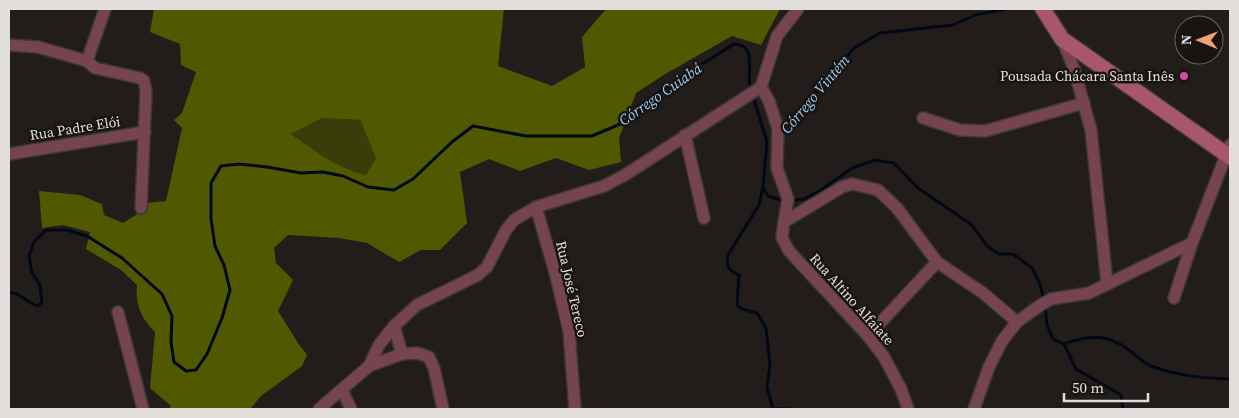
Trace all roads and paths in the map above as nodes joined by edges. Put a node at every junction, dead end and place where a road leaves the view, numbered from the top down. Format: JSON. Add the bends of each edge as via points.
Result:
{"nodes":[{"id":1,"x":105,"y":9,"type":"edge"},
{"id":2,"x":798,"y":9,"type":"edge"},
{"id":3,"x":1043,"y":9,"type":"edge"},
{"id":4,"x":1062,"y":39,"type":"junction"},
{"id":5,"x":9,"y":45,"type":"edge"},
{"id":6,"x":87,"y":61,"type":"junction"},
{"id":7,"x":757,"y":90,"type":"junction"},
{"id":8,"x":1084,"y":104,"type":"junction"},
{"id":9,"x":923,"y":118,"type":"dead end"},
{"id":10,"x":145,"y":132,"type":"junction"},
{"id":11,"x":684,"y":135,"type":"junction"},
{"id":12,"x":1229,"y":152,"type":"edge"},
{"id":13,"x":9,"y":154,"type":"edge"},
{"id":14,"x":536,"y":207,"type":"junction"},
{"id":15,"x":141,"y":208,"type":"dead end"},
{"id":16,"x":704,"y":218,"type":"dead end"},
{"id":17,"x":784,"y":224,"type":"junction"},
{"id":18,"x":1192,"y":243,"type":"junction"},
{"id":19,"x":937,"y":262,"type":"junction"},
{"id":20,"x":1107,"y":283,"type":"junction"},
{"id":21,"x":1174,"y":298,"type":"dead end"},
{"id":22,"x":118,"y":312,"type":"dead end"},
{"id":23,"x":1017,"y":322,"type":"junction"},
{"id":24,"x":394,"y":326,"type":"junction"},
{"id":25,"x":868,"y":336,"type":"junction"},
{"id":26,"x":402,"y":354,"type":"junction"},
{"id":27,"x":370,"y":366,"type":"junction"},
{"id":28,"x":342,"y":390,"type":"junction"},
{"id":29,"x":143,"y":409,"type":"edge"},
{"id":30,"x":319,"y":409,"type":"edge"},
{"id":31,"x":351,"y":409,"type":"edge"},
{"id":32,"x":443,"y":409,"type":"edge"},
{"id":33,"x":575,"y":409,"type":"edge"},
{"id":34,"x":908,"y":409,"type":"edge"},
{"id":35,"x":974,"y":409,"type":"edge"}],
"edges":[{"from":1,"to":6,"type":"street"},
{"from":2,"to":7,"type":"street","via":[[777,36]]},
{"from":3,"to":4,"type":"street"},
{"from":4,"to":8,"type":"street"},
{"from":4,"to":12,"type":"street"},
{"from":5,"to":6,"type":"street","via":[[38,47]]},
{"from":6,"to":10,"type":"street","via":[[95,68],[144,81]]},
{"from":7,"to":11,"type":"street"},
{"from":7,"to":17,"type":"street","via":[[769,101],[778,129],[776,168],[788,201]]},
{"from":8,"to":9,"type":"street","via":[[985,131],[960,130]]},
{"from":8,"to":20,"type":"street","via":[[1091,130]]},
{"from":10,"to":13,"type":"street","name":"Rua Padre Elói"},
{"from":10,"to":15,"type":"street"},
{"from":11,"to":14,"type":"street","via":[[604,186]]},
{"from":11,"to":16,"type":"street"},
{"from":12,"to":18,"type":"street"},
{"from":14,"to":24,"type":"street","via":[[514,220],[487,267],[478,275],[417,305]]},
{"from":14,"to":33,"type":"street","name":"Rua José Tereco","via":[[569,331]]},
{"from":17,"to":19,"type":"street","via":[[842,187],[852,184],[878,190],[897,208]]},
{"from":17,"to":25,"type":"street","name":"Rua Altino Alfaiate","via":[[782,238],[788,251]]},
{"from":18,"to":20,"type":"street"},
{"from":18,"to":21,"type":"street"},
{"from":19,"to":23,"type":"street"},
{"from":19,"to":25,"type":"street"},
{"from":20,"to":23,"type":"street","via":[[1088,293],[1051,299]]},
{"from":22,"to":29,"type":"street"},
{"from":23,"to":35,"type":"street","via":[[1002,341],[989,367]]},
{"from":24,"to":26,"type":"street"},
{"from":24,"to":27,"type":"street","via":[[379,345]]},
{"from":25,"to":34,"type":"street","name":"Rua Altino Alfaiate","via":[[902,389]]},
{"from":26,"to":27,"type":"street"},
{"from":26,"to":32,"type":"street","via":[[418,353],[429,357]]},
{"from":27,"to":28,"type":"street"},
{"from":28,"to":30,"type":"street"},
{"from":28,"to":31,"type":"street"}]}
